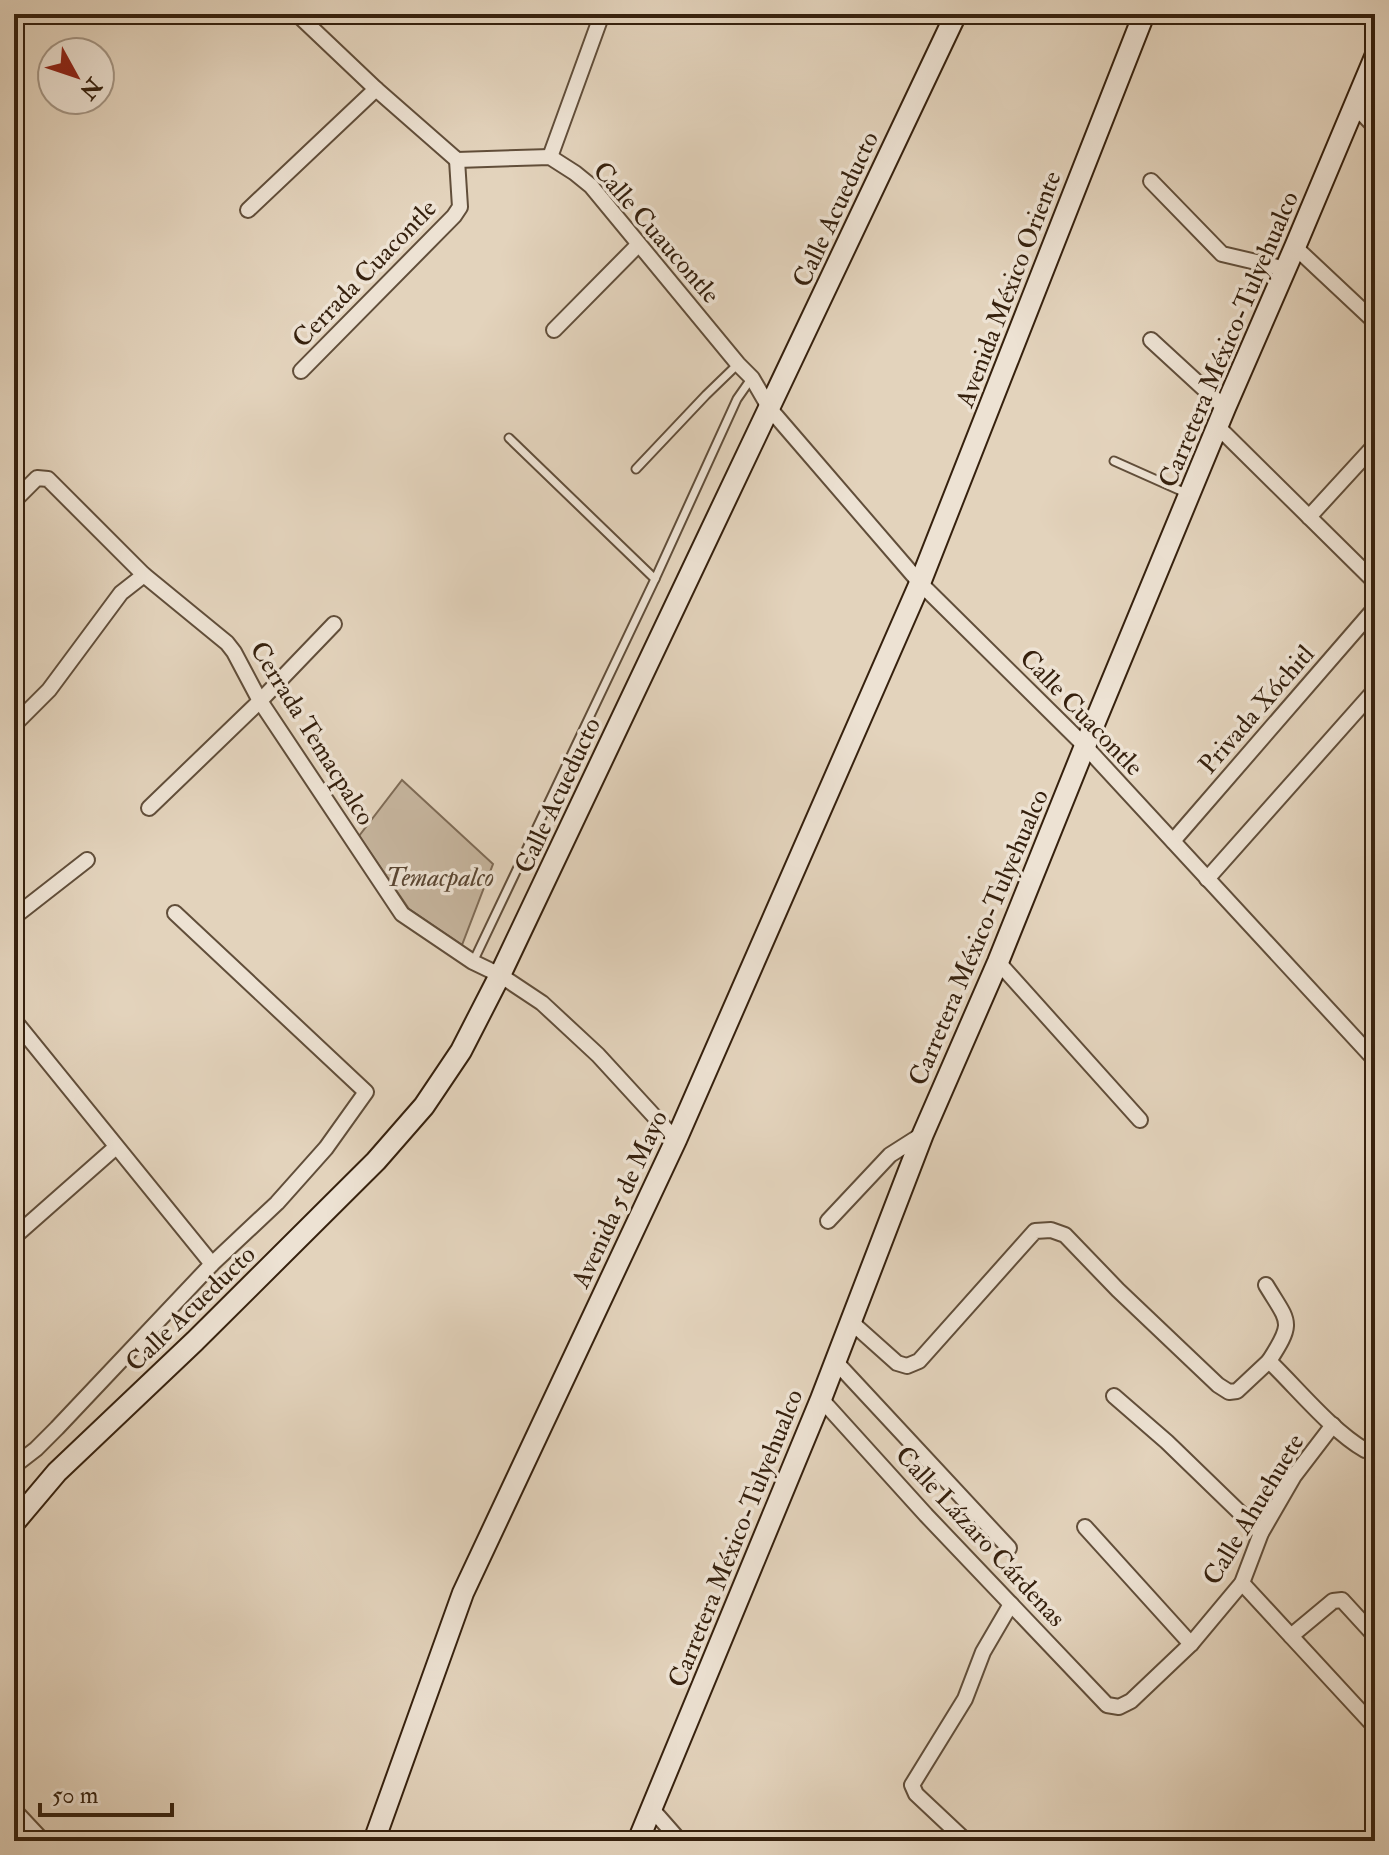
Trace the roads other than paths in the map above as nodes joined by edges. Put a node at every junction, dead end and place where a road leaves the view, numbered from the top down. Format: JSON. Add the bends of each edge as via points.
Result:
{"nodes":[{"id":1,"x":297,"y":14,"type":"edge"},
{"id":2,"x":602,"y":14,"type":"edge"},
{"id":3,"x":956,"y":14,"type":"edge"},
{"id":4,"x":1144,"y":14,"type":"edge"},
{"id":5,"x":1375,"y":57,"type":"edge"},
{"id":6,"x":376,"y":89,"type":"junction"},
{"id":7,"x":1355,"y":106,"type":"junction"},
{"id":8,"x":1375,"y":127,"type":"edge"},
{"id":9,"x":550,"y":157,"type":"junction"},
{"id":10,"x":457,"y":160,"type":"junction"},
{"id":11,"x":1151,"y":181,"type":"dead end"},
{"id":12,"x":248,"y":210,"type":"dead end"},
{"id":13,"x":638,"y":245,"type":"junction"},
{"id":14,"x":1295,"y":247,"type":"junction"},
{"id":15,"x":1286,"y":269,"type":"junction"},
{"id":16,"x":1375,"y":322,"type":"edge"},
{"id":17,"x":554,"y":330,"type":"dead end"},
{"id":18,"x":1151,"y":340,"type":"dead end"},
{"id":19,"x":738,"y":364,"type":"junction"},
{"id":20,"x":301,"y":371,"type":"dead end"},
{"id":21,"x":752,"y":378,"type":"junction"},
{"id":22,"x":770,"y":409,"type":"junction"},
{"id":23,"x":1221,"y":418,"type":"junction"},
{"id":24,"x":509,"y":438,"type":"dead end"},
{"id":25,"x":1375,"y":445,"type":"edge"},
{"id":26,"x":1114,"y":461,"type":"dead end"},
{"id":27,"x":636,"y":469,"type":"dead end"},
{"id":28,"x":1190,"y":495,"type":"junction"},
{"id":29,"x":14,"y":501,"type":"edge"},
{"id":30,"x":1309,"y":517,"type":"junction"},
{"id":31,"x":144,"y":575,"type":"junction"},
{"id":32,"x":655,"y":579,"type":"junction"},
{"id":33,"x":1375,"y":582,"type":"edge"},
{"id":34,"x":920,"y":583,"type":"junction"},
{"id":35,"x":1375,"y":608,"type":"edge"},
{"id":36,"x":334,"y":624,"type":"dead end"},
{"id":37,"x":1375,"y":690,"type":"edge"},
{"id":38,"x":260,"y":701,"type":"junction"},
{"id":39,"x":14,"y":725,"type":"edge"},
{"id":40,"x":1085,"y":746,"type":"junction"},
{"id":41,"x":149,"y":808,"type":"dead end"},
{"id":42,"x":1173,"y":841,"type":"junction"},
{"id":43,"x":87,"y":860,"type":"dead end"},
{"id":44,"x":1207,"y":879,"type":"junction"},
{"id":45,"x":175,"y":913,"type":"dead end"},
{"id":46,"x":14,"y":917,"type":"edge"},
{"id":47,"x":473,"y":962,"type":"junction"},
{"id":48,"x":998,"y":962,"type":"junction"},
{"id":49,"x":500,"y":975,"type":"junction"},
{"id":50,"x":14,"y":1020,"type":"edge"},
{"id":51,"x":1375,"y":1060,"type":"edge"},
{"id":52,"x":1140,"y":1120,"type":"dead end"},
{"id":53,"x":923,"y":1134,"type":"junction"},
{"id":54,"x":676,"y":1140,"type":"junction"},
{"id":55,"x":116,"y":1147,"type":"junction"},
{"id":56,"x":828,"y":1221,"type":"dead end"},
{"id":57,"x":14,"y":1237,"type":"edge"},
{"id":58,"x":212,"y":1264,"type":"junction"},
{"id":59,"x":1266,"y":1285,"type":"dead end"},
{"id":60,"x":850,"y":1321,"type":"junction"},
{"id":61,"x":835,"y":1361,"type":"junction"},
{"id":62,"x":1269,"y":1361,"type":"junction"},
{"id":63,"x":1114,"y":1396,"type":"dead end"},
{"id":64,"x":821,"y":1399,"type":"junction"},
{"id":65,"x":1333,"y":1425,"type":"junction"},
{"id":66,"x":1375,"y":1446,"type":"edge"},
{"id":67,"x":14,"y":1466,"type":"edge"},
{"id":68,"x":14,"y":1523,"type":"edge"},
{"id":69,"x":1085,"y":1527,"type":"dead end"},
{"id":70,"x":1261,"y":1533,"type":"junction"},
{"id":71,"x":1009,"y":1548,"type":"dead end"},
{"id":72,"x":1242,"y":1583,"type":"junction"},
{"id":73,"x":1011,"y":1604,"type":"junction"},
{"id":74,"x":1291,"y":1636,"type":"junction"},
{"id":75,"x":1375,"y":1636,"type":"edge"},
{"id":76,"x":1191,"y":1644,"type":"junction"},
{"id":77,"x":1107,"y":1705,"type":"joint"},
{"id":78,"x":1375,"y":1727,"type":"edge"},
{"id":79,"x":651,"y":1808,"type":"junction"},
{"id":80,"x":14,"y":1810,"type":"edge"},
{"id":81,"x":43,"y":1841,"type":"edge"},
{"id":82,"x":374,"y":1841,"type":"edge"},
{"id":83,"x":638,"y":1841,"type":"edge"},
{"id":84,"x":680,"y":1841,"type":"edge"},
{"id":85,"x":966,"y":1841,"type":"edge"}],
"edges":[{"from":1,"to":6,"type":"street"},
{"from":2,"to":9,"type":"street"},
{"from":3,"to":22,"type":"main road","name":"Calle Acueducto"},
{"from":4,"to":34,"type":"main road","name":"Avenida México Oriente"},
{"from":5,"to":7,"type":"main road","name":"Carretera México-Tulyehualco"},
{"from":6,"to":10,"type":"street"},
{"from":6,"to":12,"type":"street"},
{"from":7,"to":8,"type":"street"},
{"from":7,"to":14,"type":"main road","name":"Carretera México-Tulyehualco"},
{"from":9,"to":10,"type":"street"},
{"from":9,"to":13,"type":"street","name":"Calle Cuaucontle","via":[[591,186]]},
{"from":10,"to":20,"type":"street","name":"Cerrada Cuacontle","via":[[460,207],[454,216]]},
{"from":11,"to":15,"type":"street","via":[[1222,254]]},
{"from":13,"to":17,"type":"street"},
{"from":13,"to":19,"type":"street","name":"Calle Cuaucontle"},
{"from":14,"to":15,"type":"main road","name":"Carretera México-Tulyehualco"},
{"from":14,"to":16,"type":"street"},
{"from":15,"to":23,"type":"main road","name":"Carretera México-Tulyehualco"},
{"from":18,"to":23,"type":"street"},
{"from":19,"to":21,"type":"street","name":"Calle Cuaucontle"},
{"from":19,"to":27,"type":"lane"},
{"from":21,"to":22,"type":"street","name":"Calle Cuaucontle"},
{"from":21,"to":32,"type":"lane","name":"Calle Acueducto","via":[[737,399]]},
{"from":22,"to":34,"type":"street","name":"Calle Cuaucontle"},
{"from":22,"to":49,"type":"main road","name":"Calle Acueducto"},
{"from":23,"to":28,"type":"main road","name":"Carretera México-Tulyehualco"},
{"from":23,"to":30,"type":"street"},
{"from":24,"to":32,"type":"lane"},
{"from":25,"to":30,"type":"street"},
{"from":26,"to":28,"type":"lane"},
{"from":28,"to":40,"type":"main road","name":"Carretera México-Tulyehualco"},
{"from":29,"to":31,"type":"street","name":"Cerrada Temacpalco","via":[[37,478],[48,479]]},
{"from":30,"to":33,"type":"street"},
{"from":31,"to":38,"type":"street","name":"Cerrada Temacpalco","via":[[227,643]]},
{"from":31,"to":39,"type":"street","via":[[121,593],[49,690]]},
{"from":32,"to":47,"type":"lane","name":"Calle Acueducto"},
{"from":34,"to":40,"type":"street","name":"Calle Cuacontle"},
{"from":34,"to":54,"type":"main road","name":"Avenida 5 de Mayo"},
{"from":35,"to":42,"type":"street","name":"Privada Xóchitl"},
{"from":36,"to":38,"type":"street"},
{"from":37,"to":44,"type":"street"},
{"from":38,"to":41,"type":"street"},
{"from":38,"to":47,"type":"street","name":"Cerrada Temacpalco","via":[[402,914]]},
{"from":40,"to":42,"type":"street","name":"Calle Cuacontle"},
{"from":40,"to":48,"type":"main road","name":"Carretera México-Tulyehualco"},
{"from":42,"to":44,"type":"street","name":"Calle Cuacontle"},
{"from":43,"to":46,"type":"street"},
{"from":44,"to":51,"type":"street","name":"Calle Cuacontle"},
{"from":45,"to":58,"type":"street","name":"Calle Acueducto","via":[[366,1092],[277,1203]]},
{"from":47,"to":49,"type":"street","name":"Cerrada Temacpalco"},
{"from":48,"to":52,"type":"street"},
{"from":48,"to":53,"type":"main road","name":"Carretera México-Tulyehualco"},
{"from":49,"to":54,"type":"street","name":"Cerrada Temacpalco","via":[[542,1003],[598,1055]]},
{"from":49,"to":68,"type":"main road","name":"Calle Acueducto","via":[[461,1051],[424,1106],[376,1161],[57,1472]]},
{"from":50,"to":55,"type":"street"},
{"from":53,"to":56,"type":"street","via":[[890,1155]]},
{"from":53,"to":60,"type":"main road","name":"Carretera México-Tulyehualco"},
{"from":54,"to":82,"type":"main road","name":"Avenida 5 de Mayo","via":[[463,1593]]},
{"from":55,"to":57,"type":"street"},
{"from":55,"to":58,"type":"street"},
{"from":58,"to":67,"type":"street","name":"Calle Acueducto","via":[[57,1428]]},
{"from":59,"to":62,"type":"street","via":[[1286,1318],[1287,1331]]},
{"from":60,"to":61,"type":"main road","name":"Carretera México-Tulyehualco"},
{"from":60,"to":62,"type":"street","via":[[897,1363],[919,1361],[1035,1231],[1051,1230],[1065,1235],[1229,1392],[1237,1391]]},
{"from":61,"to":64,"type":"main road","name":"Carretera México-Tulyehualco"},
{"from":61,"to":71,"type":"street"},
{"from":62,"to":65,"type":"street"},
{"from":63,"to":70,"type":"street"},
{"from":64,"to":73,"type":"street","name":"Calle Lázaro Cárdenas"},
{"from":64,"to":79,"type":"main road","name":"Carretera México-Tulyehualco"},
{"from":65,"to":66,"type":"street","via":[[1365,1450]]},
{"from":65,"to":70,"type":"street","name":"Calle Ahuehuete","via":[[1294,1476]]},
{"from":69,"to":76,"type":"street"},
{"from":70,"to":72,"type":"street","name":"Calle Ahuehuete"},
{"from":72,"to":74,"type":"street"},
{"from":72,"to":76,"type":"street","name":"Calle Ahuehuete"},
{"from":73,"to":77,"type":"street","name":"Calle Lázaro Cárdenas"},
{"from":73,"to":85,"type":"street","via":[[983,1652],[965,1699],[912,1785]]},
{"from":74,"to":75,"type":"street","via":[[1333,1601],[1342,1600]]},
{"from":74,"to":78,"type":"street"},
{"from":76,"to":77,"type":"street","name":"Calle Ahuehuete","via":[[1131,1701]]},
{"from":79,"to":83,"type":"main road","name":"Carretera México-Tulyehualco"},
{"from":79,"to":84,"type":"street"},
{"from":80,"to":81,"type":"street"}]}
